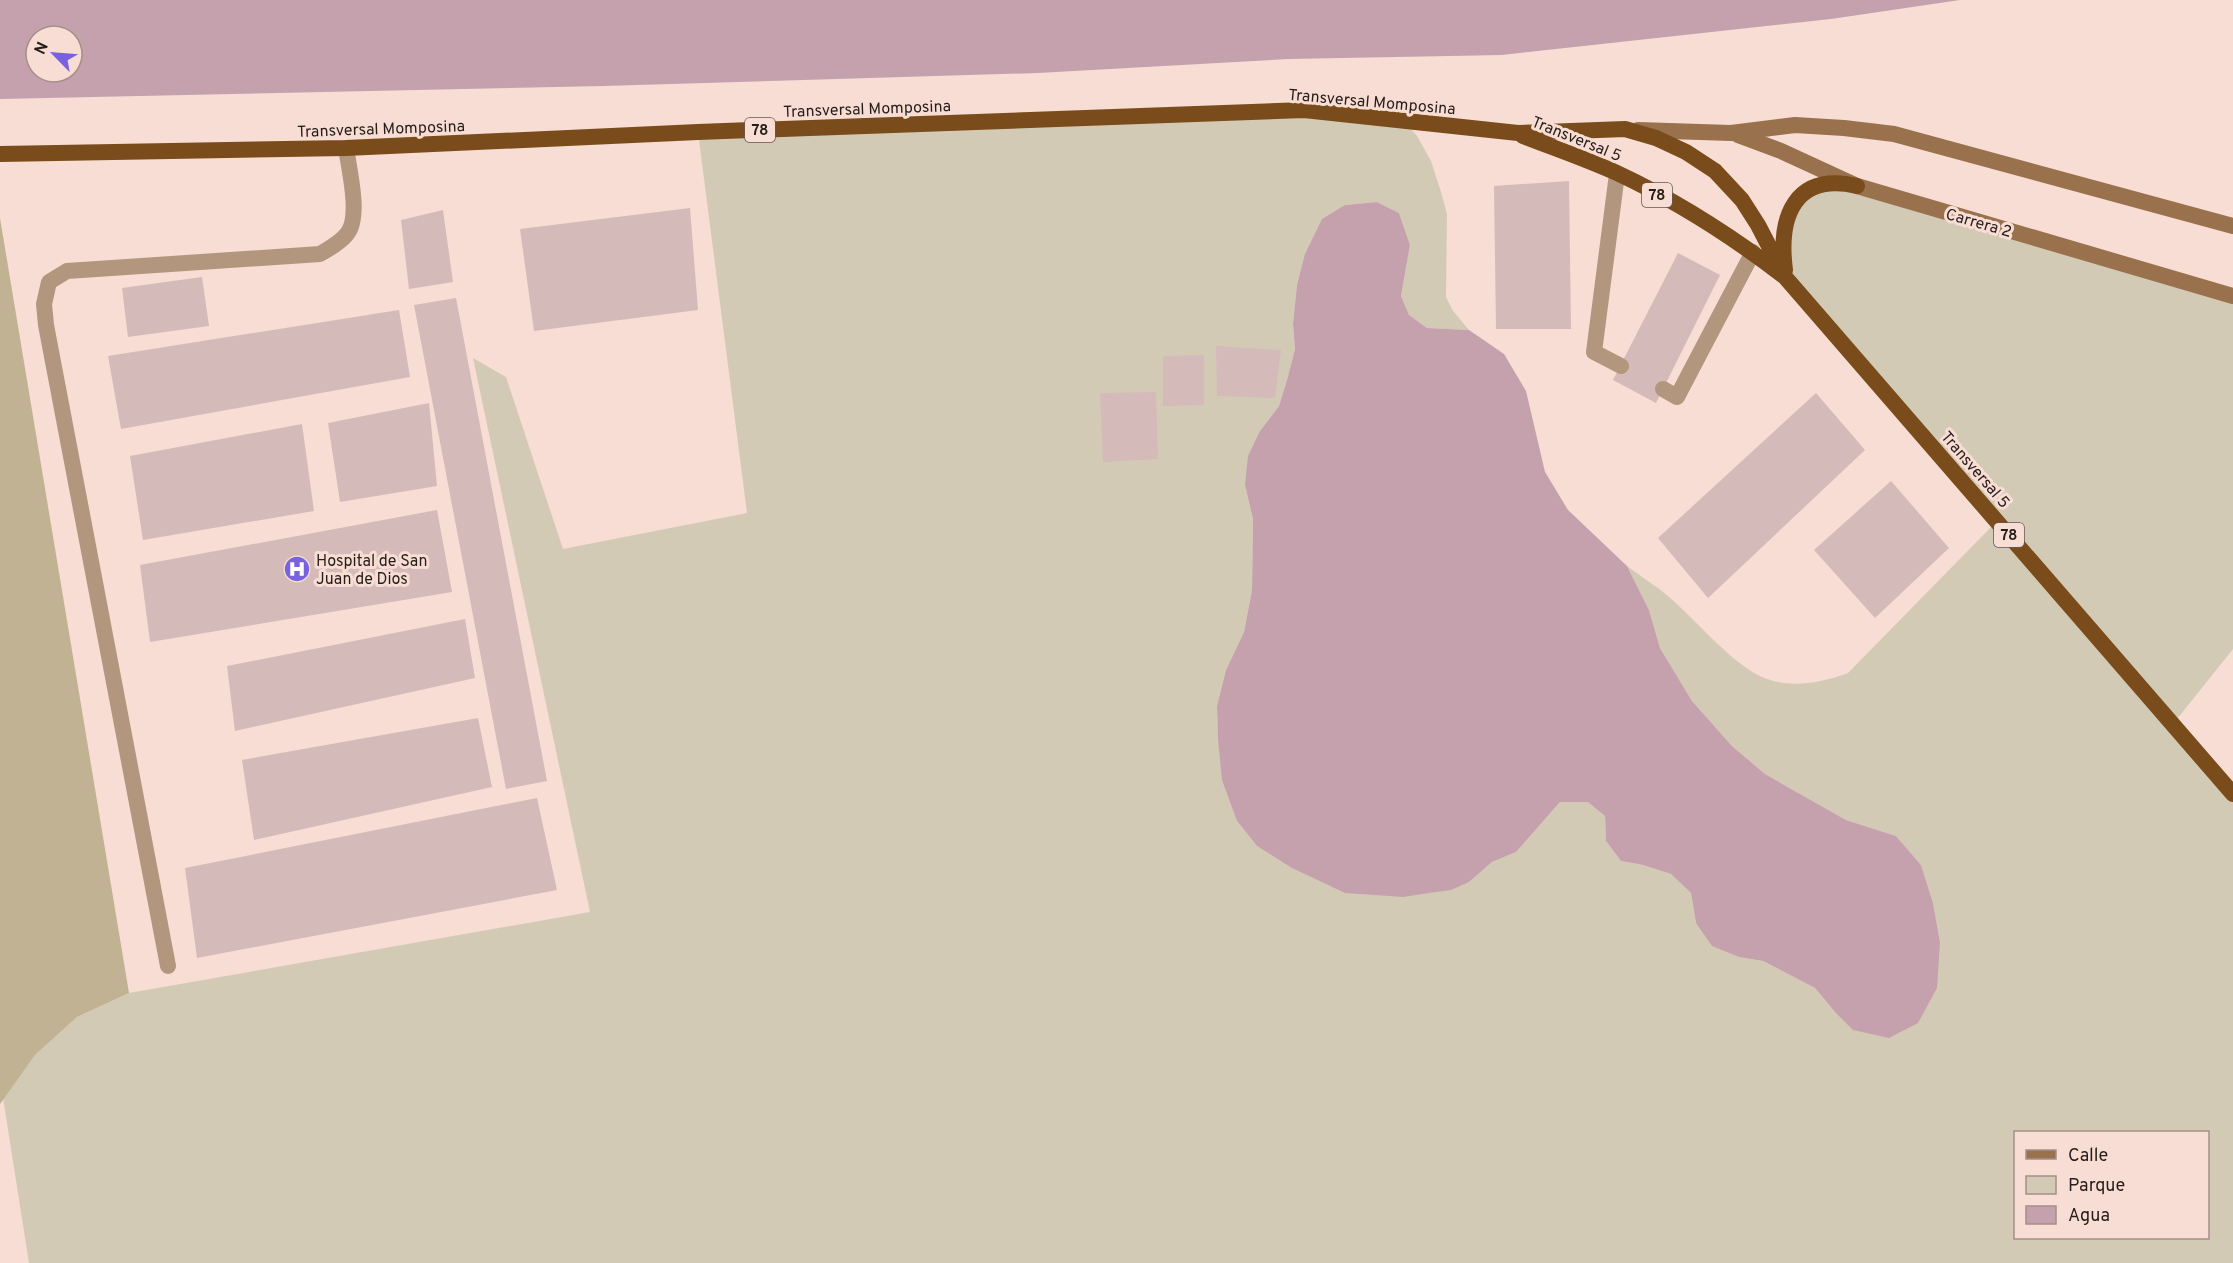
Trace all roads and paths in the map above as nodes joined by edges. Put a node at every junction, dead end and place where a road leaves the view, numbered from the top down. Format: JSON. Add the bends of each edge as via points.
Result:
{"nodes":[{"id":1,"x":1625,"y":129,"type":"junction"},
{"id":2,"x":1731,"y":133,"type":"junction"},
{"id":3,"x":1518,"y":134,"type":"junction"},
{"id":4,"x":346,"y":148,"type":"junction"},
{"id":5,"x":0,"y":154,"type":"edge"},
{"id":6,"x":1617,"y":174,"type":"junction"},
{"id":7,"x":1857,"y":186,"type":"junction"},
{"id":8,"x":2233,"y":226,"type":"edge"},
{"id":9,"x":1753,"y":252,"type":"junction"},
{"id":10,"x":1785,"y":277,"type":"junction"},
{"id":11,"x":2233,"y":296,"type":"edge"},
{"id":12,"x":1622,"y":366,"type":"dead end"},
{"id":13,"x":1663,"y":389,"type":"dead end"},
{"id":14,"x":2233,"y":794,"type":"edge"},
{"id":15,"x":168,"y":966,"type":"dead end"}],
"edges":[{"from":1,"to":2,"type":"main road","name":"Carrera 2"},
{"from":1,"to":3,"type":"highway","name":"Transversal 5","number":"78"},
{"from":1,"to":10,"type":"highway","name":"Transversal 5","number":"78","via":[[1686,152],[1715,171],[1742,200]]},
{"from":2,"to":7,"type":"main road","name":"Carrera 2","via":[[1770,146]]},
{"from":2,"to":8,"type":"main road","name":"Carrera 2","via":[[1795,125],[1894,134]]},
{"from":3,"to":4,"type":"highway","name":"Transversal Momposina","number":"78","via":[[1304,110]]},
{"from":3,"to":6,"type":"highway","name":"Transversal 5","number":"78"},
{"from":4,"to":5,"type":"highway","name":"Transversal Momposina","number":"78"},
{"from":4,"to":15,"type":"lane","via":[[354,210],[349,232],[320,254],[67,271],[49,282],[44,304]]},
{"from":6,"to":9,"type":"highway","name":"Transversal 5","number":"78","via":[[1699,217]]},
{"from":6,"to":12,"type":"lane","via":[[1594,352]]},
{"from":7,"to":10,"type":"highway","via":[[1831,182],[1819,185],[1793,203],[1784,236]]},
{"from":7,"to":11,"type":"main road","name":"Carrera 2"},
{"from":9,"to":10,"type":"highway","name":"Transversal 5","number":"78"},
{"from":9,"to":13,"type":"lane","via":[[1677,397]]},
{"from":10,"to":14,"type":"highway","name":"Transversal 5","number":"78"}]}
